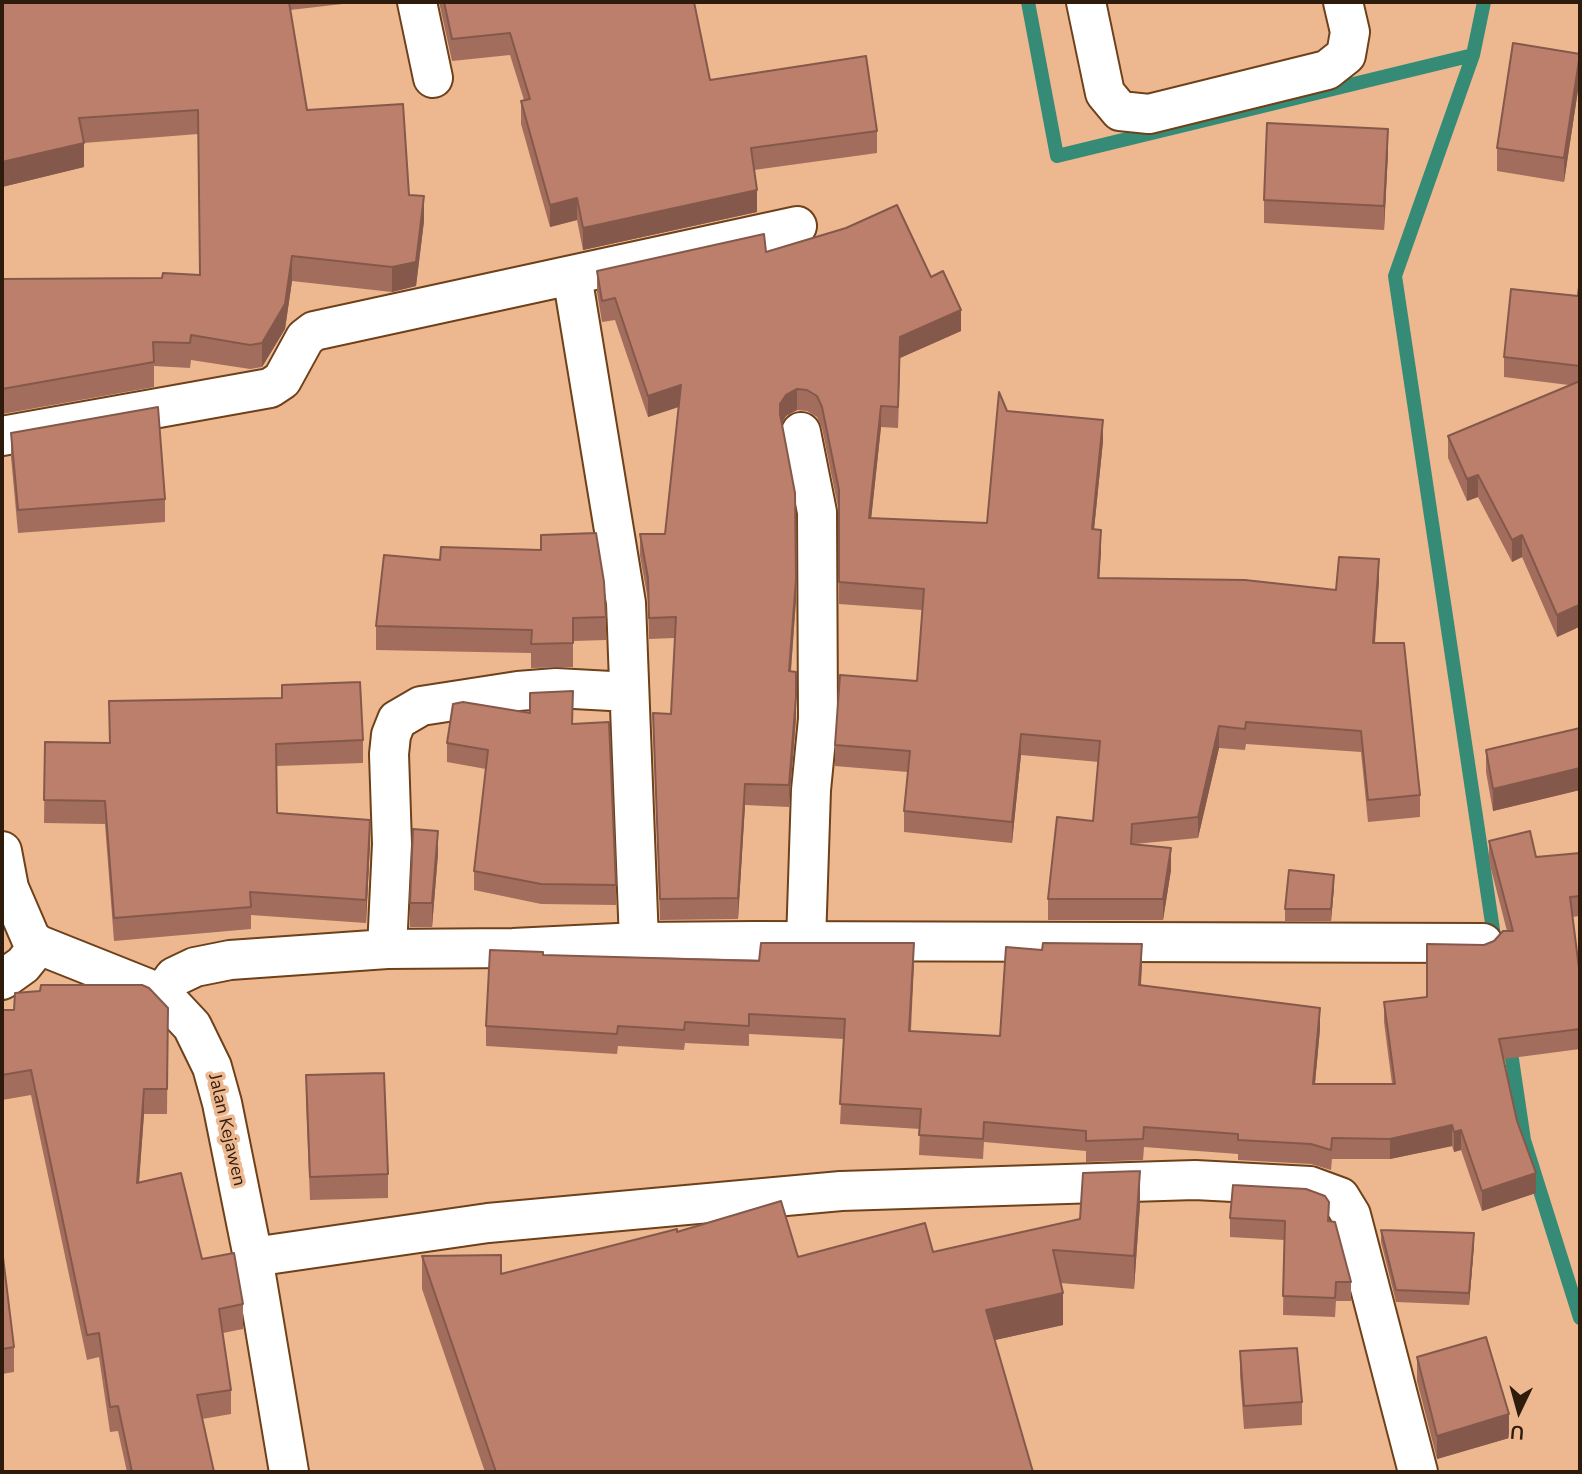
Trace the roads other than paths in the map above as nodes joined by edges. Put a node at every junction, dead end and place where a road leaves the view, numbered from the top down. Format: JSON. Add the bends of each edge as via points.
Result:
{"nodes":[{"id":1,"x":417,"y":2,"type":"edge"},
{"id":2,"x":1086,"y":2,"type":"edge"},
{"id":3,"x":1343,"y":2,"type":"edge"},
{"id":4,"x":433,"y":78,"type":"dead end"},
{"id":5,"x":797,"y":226,"type":"dead end"},
{"id":6,"x":572,"y":275,"type":"junction"},
{"id":7,"x":801,"y":432,"type":"dead end"},
{"id":8,"x":2,"y":436,"type":"edge"},
{"id":9,"x":629,"y":692,"type":"junction"},
{"id":10,"x":2,"y":851,"type":"edge"},
{"id":11,"x":639,"y":942,"type":"junction"},
{"id":12,"x":806,"y":942,"type":"junction"},
{"id":13,"x":1483,"y":943,"type":"edge"},
{"id":14,"x":39,"y":946,"type":"junction"},
{"id":15,"x":387,"y":949,"type":"junction"},
{"id":16,"x":2,"y":980,"type":"edge"},
{"id":17,"x":162,"y":994,"type":"junction"},
{"id":18,"x":253,"y":1257,"type":"junction"},
{"id":19,"x":289,"y":1472,"type":"edge"},
{"id":20,"x":1418,"y":1472,"type":"edge"}],
"edges":[{"from":1,"to":4,"type":"street"},
{"from":2,"to":3,"type":"street","via":[[1105,93],[1120,111],[1149,114],[1327,70],[1346,54],[1350,32]]},
{"from":5,"to":6,"type":"street"},
{"from":6,"to":8,"type":"street","via":[[314,331],[305,338],[282,380],[270,388]]},
{"from":6,"to":9,"type":"street","via":[[626,603]]},
{"from":7,"to":12,"type":"street","via":[[817,512],[818,719]]},
{"from":9,"to":11,"type":"street"},
{"from":9,"to":15,"type":"street","via":[[518,691],[421,706],[397,720],[389,754],[392,844]]},
{"from":10,"to":14,"type":"street","via":[[24,930]]},
{"from":11,"to":12,"type":"street"},
{"from":11,"to":15,"type":"street"},
{"from":12,"to":13,"type":"street"},
{"from":14,"to":16,"type":"street"},
{"from":14,"to":17,"type":"street","name":"Jalan Kejawen"},
{"from":15,"to":17,"type":"street","via":[[230,960],[174,977]]},
{"from":17,"to":18,"type":"street","name":"Jalan Kejawen","via":[[192,1026],[212,1067]]},
{"from":18,"to":19,"type":"street","name":"Jalan Kejawen"},
{"from":18,"to":20,"type":"street","via":[[488,1223],[841,1192],[1195,1180],[1310,1186],[1340,1197],[1351,1215]]}]}
